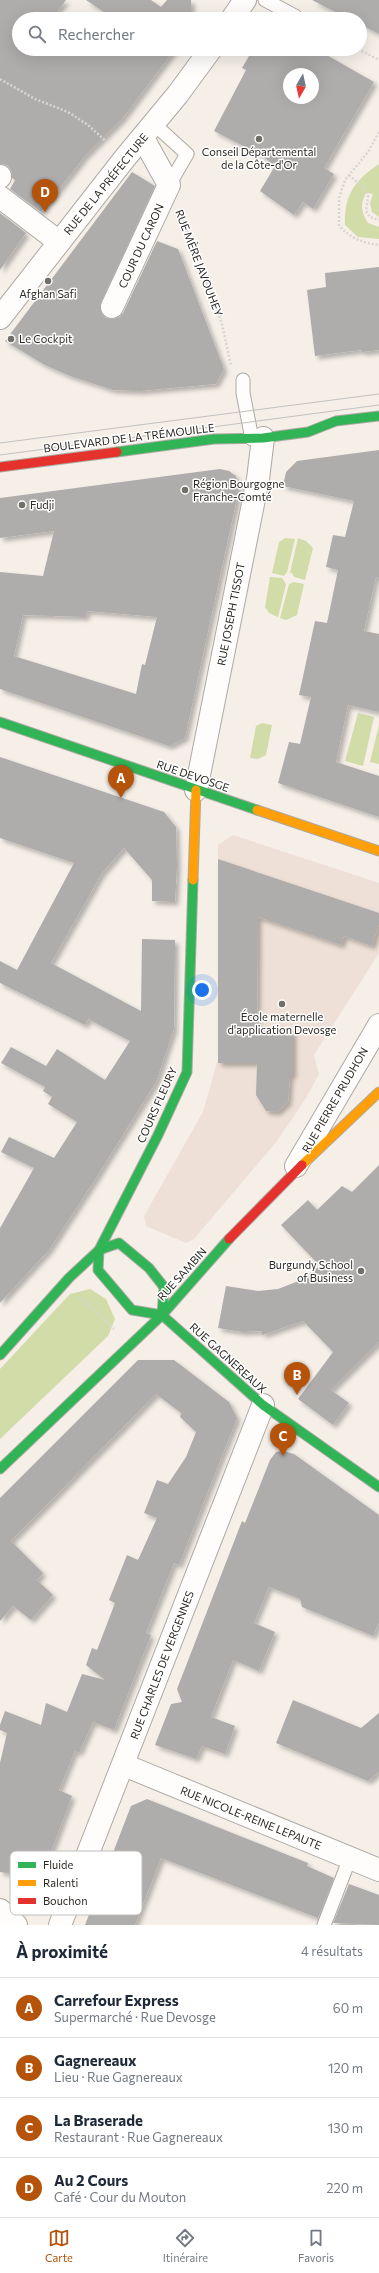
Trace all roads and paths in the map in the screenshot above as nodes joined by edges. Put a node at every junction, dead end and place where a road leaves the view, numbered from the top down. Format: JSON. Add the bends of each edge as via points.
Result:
{"nodes":[{"id":1,"x":245,"y":0,"type":"edge"},
{"id":2,"x":265,"y":0,"type":"edge"},
{"id":3,"x":237,"y":12,"type":"edge"},
{"id":4,"x":288,"y":12,"type":"edge"},
{"id":5,"x":367,"y":54,"type":"edge"},
{"id":6,"x":206,"y":56,"type":"edge"},
{"id":7,"x":379,"y":60,"type":"edge"},
{"id":8,"x":0,"y":79,"type":"edge"},
{"id":9,"x":148,"y":131,"type":"junction"},
{"id":10,"x":379,"y":132,"type":"edge"},
{"id":11,"x":108,"y":143,"type":"dead end"},
{"id":12,"x":349,"y":175,"type":"junction"},
{"id":13,"x":169,"y":185,"type":"junction"},
{"id":14,"x":0,"y":197,"type":"edge"},
{"id":15,"x":379,"y":220,"type":"edge"},
{"id":16,"x":59,"y":242,"type":"junction"},
{"id":17,"x":379,"y":245,"type":"edge"},
{"id":18,"x":112,"y":306,"type":"dead end"},
{"id":19,"x":0,"y":318,"type":"edge"},
{"id":20,"x":232,"y":370,"type":"dead end"},
{"id":21,"x":243,"y":380,"type":"dead end"},
{"id":22,"x":379,"y":416,"type":"edge"},
{"id":23,"x":257,"y":439,"type":"junction"},
{"id":24,"x":0,"y":467,"type":"edge"},
{"id":25,"x":0,"y":722,"type":"edge"},
{"id":26,"x":196,"y":790,"type":"junction"},
{"id":27,"x":379,"y":851,"type":"edge"},
{"id":28,"x":379,"y":1025,"type":"edge"},
{"id":29,"x":379,"y":1092,"type":"edge"},
{"id":30,"x":292,"y":1174,"type":"junction"},
{"id":31,"x":98,"y":1250,"type":"junction"},
{"id":32,"x":76,"y":1293,"type":"dead end"},
{"id":33,"x":162,"y":1315,"type":"junction"},
{"id":34,"x":115,"y":1329,"type":"dead end"},
{"id":35,"x":0,"y":1355,"type":"edge"},
{"id":36,"x":263,"y":1405,"type":"junction"},
{"id":37,"x":0,"y":1469,"type":"edge"},
{"id":38,"x":379,"y":1487,"type":"edge"},
{"id":39,"x":124,"y":1765,"type":"junction"},
{"id":40,"x":90,"y":1851,"type":"edge"},
{"id":41,"x":350,"y":1858,"type":"junction"},
{"id":42,"x":379,"y":1870,"type":"edge"},
{"id":43,"x":0,"y":1910,"type":"edge"},
{"id":44,"x":64,"y":1915,"type":"edge"},
{"id":45,"x":16,"y":1925,"type":"edge"},
{"id":46,"x":60,"y":1925,"type":"edge"},
{"id":47,"x":324,"y":1925,"type":"edge"}],
"edges":[{"from":1,"to":3,"type":"street"},
{"from":2,"to":4,"type":"lane"},
{"from":5,"to":7,"type":"path"},
{"from":6,"to":9,"type":"street","name":"RUE DE LA PRÉFECTURE"},
{"from":8,"to":11,"type":"path","via":[[35,99],[68,112]]},
{"from":9,"to":13,"type":"street"},
{"from":9,"to":13,"type":"lane","via":[[188,154]]},
{"from":9,"to":16,"type":"street","name":"RUE DE LA PRÉFECTURE"},
{"from":10,"to":12,"type":"path","via":[[368,152]]},
{"from":12,"to":15,"type":"path","via":[[363,187],[368,196],[366,211],[370,217]]},
{"from":12,"to":17,"type":"path","via":[[339,198],[339,226],[352,238]]},
{"from":13,"to":18,"type":"street","name":"COUR DU CARON"},
{"from":13,"to":20,"type":"path","name":"RUE MÈRE JAVOUHEY","via":[[222,324]]},
{"from":14,"to":16,"type":"street"},
{"from":16,"to":19,"type":"street","name":"RUE DE LA PRÉFECTURE"},
{"from":21,"to":23,"type":"lane","via":[[246,411]]},
{"from":22,"to":23,"type":"main road","name":"BOULEVARD DE LA TRÉMOUILLE","via":[[336,421],[308,432]]},
{"from":23,"to":24,"type":"main road","name":"BOULEVARD DE LA TRÉMOUILLE","via":[[214,439]]},
{"from":23,"to":26,"type":"street","name":"RUE JOSEPH TISSOT","via":[[258,478]]},
{"from":25,"to":26,"type":"main road","name":"RUE DEVOSGE"},
{"from":26,"to":27,"type":"main road","name":"RUE DEVOSGE"},
{"from":26,"to":31,"type":"main road","name":"COURS FLEURY","via":[[187,1072],[158,1135]]},
{"from":28,"to":30,"type":"street","name":"RUE PIERRE PRUDHON"},
{"from":29,"to":30,"type":"main road","name":"RUE SAMBIN"},
{"from":30,"to":33,"type":"main road","name":"RUE SAMBIN","via":[[219,1250]]},
{"from":31,"to":33,"type":"main road","via":[[98,1270],[132,1310]]},
{"from":31,"to":33,"type":"main road","via":[[120,1243],[149,1268],[164,1287]]},
{"from":31,"to":35,"type":"main road","name":"COURS FLEURY","via":[[69,1278]]},
{"from":32,"to":34,"type":"path"},
{"from":33,"to":36,"type":"main road","name":"RUE GAGNEREAUX"},
{"from":33,"to":37,"type":"main road","name":"RUE SAMBIN"},
{"from":36,"to":38,"type":"main road","name":"RUE GAGNEREAUX"},
{"from":36,"to":39,"type":"street","name":"RUE CHARLES DE VERGENNES"},
{"from":39,"to":40,"type":"street","name":"RUE CHARLES DE VERGENNES"},
{"from":39,"to":41,"type":"street","name":"RUE NICOLE-REINE LEPAUTE"},
{"from":41,"to":42,"type":"street","name":"RUE NICOLE-REINE LEPAUTE"},
{"from":41,"to":47,"type":"lane"},
{"from":43,"to":45,"type":"street"},
{"from":44,"to":46,"type":"street","name":"RUE CHARLES DE VERGENNES"}]}
